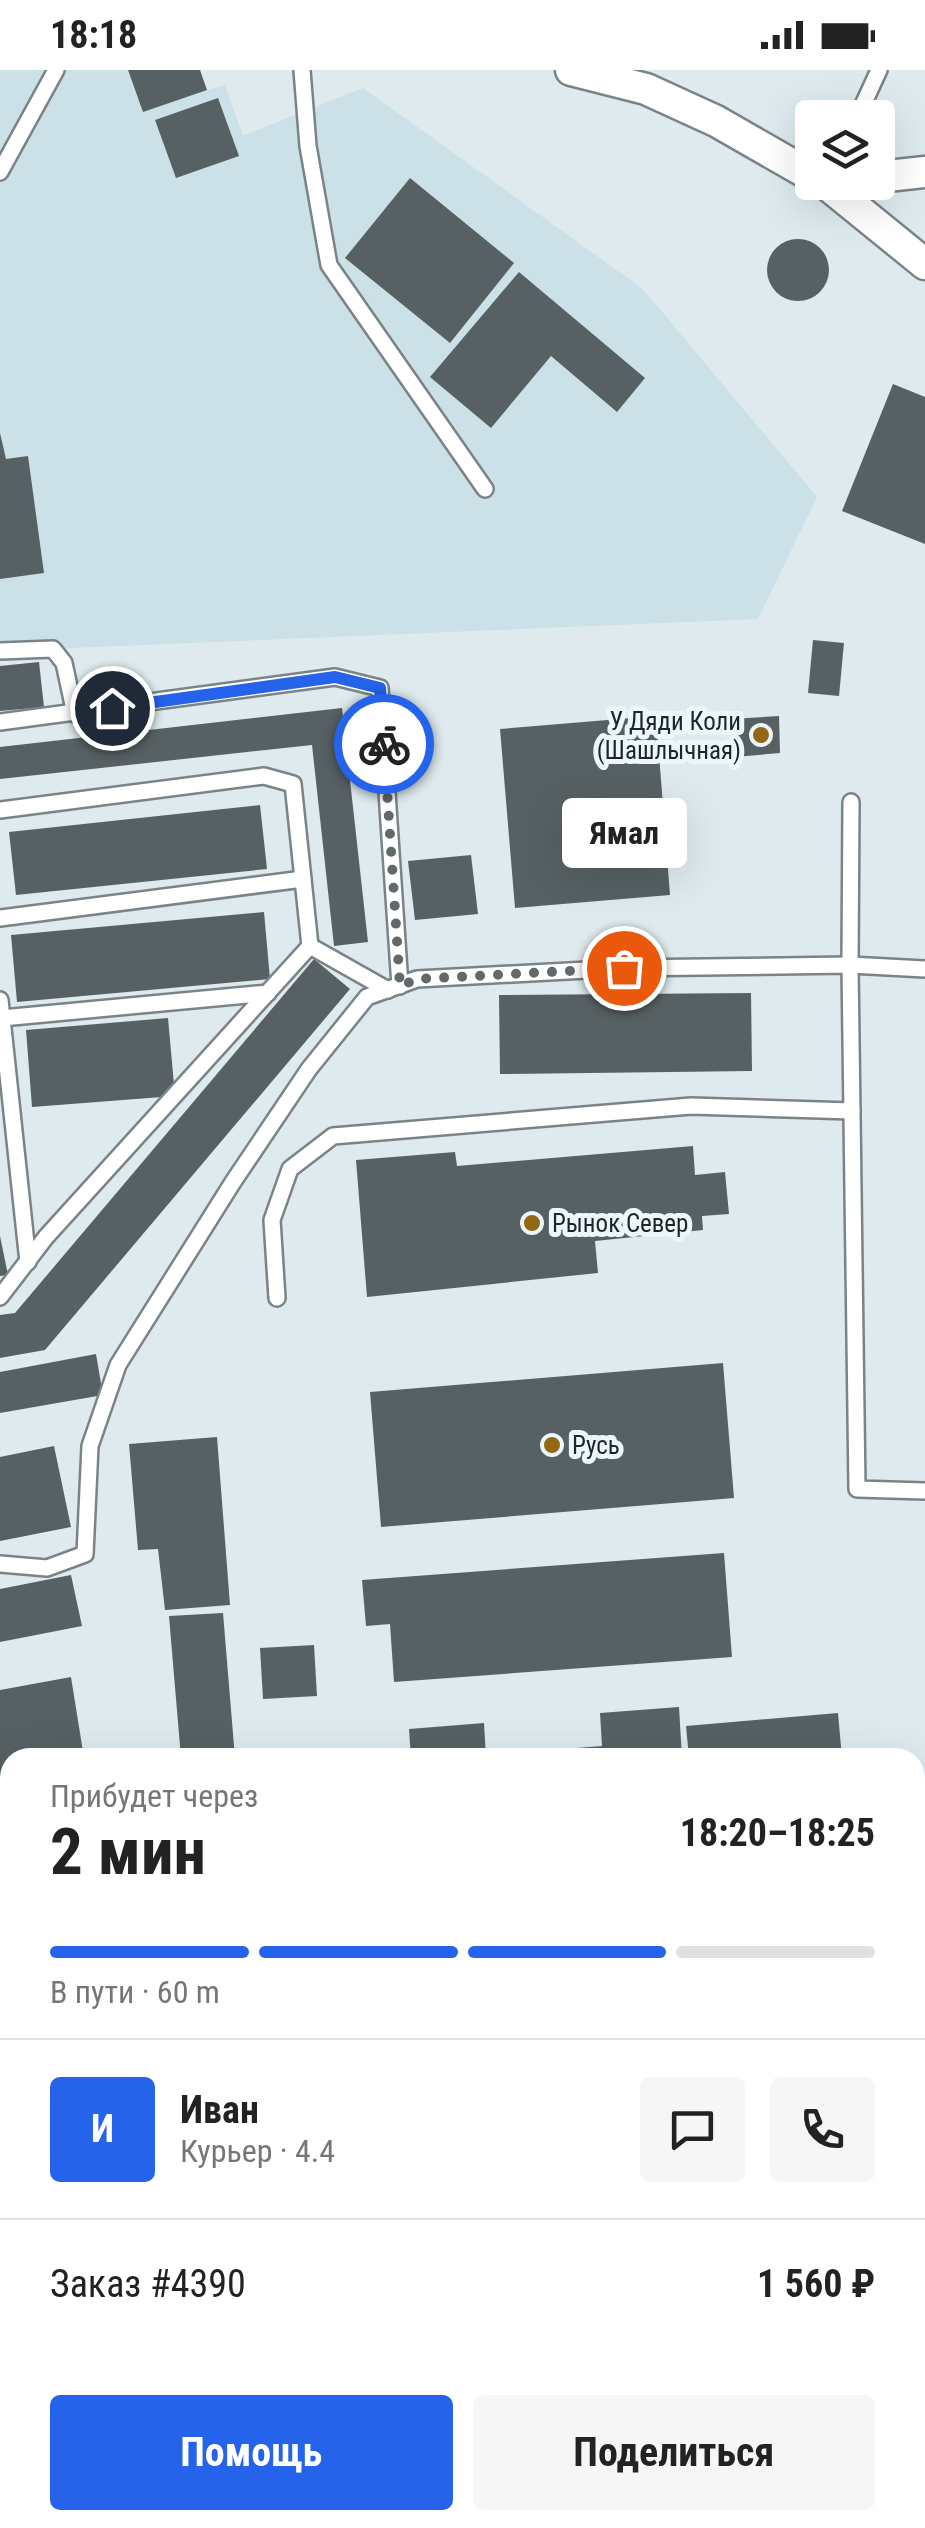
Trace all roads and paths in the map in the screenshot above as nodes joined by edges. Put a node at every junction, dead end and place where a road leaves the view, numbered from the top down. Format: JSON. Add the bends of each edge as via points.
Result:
{"nodes":[{"id":1,"x":56,"y":70,"type":"edge"},
{"id":2,"x":302,"y":70,"type":"edge"},
{"id":3,"x":571,"y":70,"type":"edge"},
{"id":4,"x":879,"y":70,"type":"edge"},
{"id":5,"x":865,"y":100,"type":"edge"},
{"id":6,"x":795,"y":166,"type":"edge"},
{"id":7,"x":0,"y":172,"type":"edge"},
{"id":8,"x":925,"y":172,"type":"edge"},
{"id":9,"x":895,"y":175,"type":"edge"},
{"id":10,"x":848,"y":200,"type":"edge"},
{"id":11,"x":925,"y":264,"type":"edge"},
{"id":12,"x":485,"y":489,"type":"dead end"},
{"id":13,"x":0,"y":652,"type":"edge"},
{"id":14,"x":75,"y":714,"type":"junction"},
{"id":15,"x":0,"y":722,"type":"edge"},
{"id":16,"x":851,"y":802,"type":"dead end"},
{"id":17,"x":0,"y":810,"type":"edge"},
{"id":18,"x":303,"y":879,"type":"junction"},
{"id":19,"x":0,"y":918,"type":"edge"},
{"id":20,"x":310,"y":946,"type":"junction"},
{"id":21,"x":850,"y":965,"type":"junction"},
{"id":22,"x":925,"y":969,"type":"edge"},
{"id":23,"x":394,"y":988,"type":"junction"},
{"id":24,"x":268,"y":993,"type":"junction"},
{"id":25,"x":0,"y":1000,"type":"edge"},
{"id":26,"x":2,"y":1018,"type":"edge"},
{"id":27,"x":852,"y":1111,"type":"junction"},
{"id":28,"x":28,"y":1262,"type":"junction"},
{"id":29,"x":0,"y":1297,"type":"edge"},
{"id":30,"x":278,"y":1298,"type":"dead end"},
{"id":31,"x":925,"y":1491,"type":"edge"},
{"id":32,"x":0,"y":1564,"type":"edge"}],
"edges":[{"from":1,"to":7,"type":"lane"},
{"from":2,"to":12,"type":"lane","via":[[330,265]]},
{"from":3,"to":6,"type":"street","via":[[646,89]]},
{"from":4,"to":5,"type":"lane"},
{"from":8,"to":9,"type":"street"},
{"from":10,"to":11,"type":"street"},
{"from":13,"to":14,"type":"lane","via":[[53,649],[64,663]]},
{"from":14,"to":15,"type":"lane"},
{"from":14,"to":23,"type":"lane","via":[[335,677],[380,688]]},
{"from":16,"to":21,"type":"lane"},
{"from":17,"to":18,"type":"lane","via":[[264,776],[293,784]]},
{"from":18,"to":19,"type":"lane"},
{"from":18,"to":20,"type":"lane"},
{"from":20,"to":23,"type":"lane"},
{"from":20,"to":24,"type":"lane"},
{"from":21,"to":22,"type":"lane"},
{"from":21,"to":23,"type":"lane","via":[[624,968],[418,979]]},
{"from":21,"to":27,"type":"lane"},
{"from":23,"to":32,"type":"lane","via":[[367,997],[309,1069],[118,1364],[90,1446],[86,1554],[47,1568]]},
{"from":24,"to":26,"type":"lane"},
{"from":24,"to":28,"type":"lane"},
{"from":25,"to":26,"type":"lane"},
{"from":26,"to":28,"type":"lane"},
{"from":27,"to":30,"type":"lane","via":[[691,1106],[332,1136],[290,1168],[272,1220]]},
{"from":27,"to":31,"type":"lane","via":[[858,1490]]},
{"from":28,"to":29,"type":"lane"}]}
